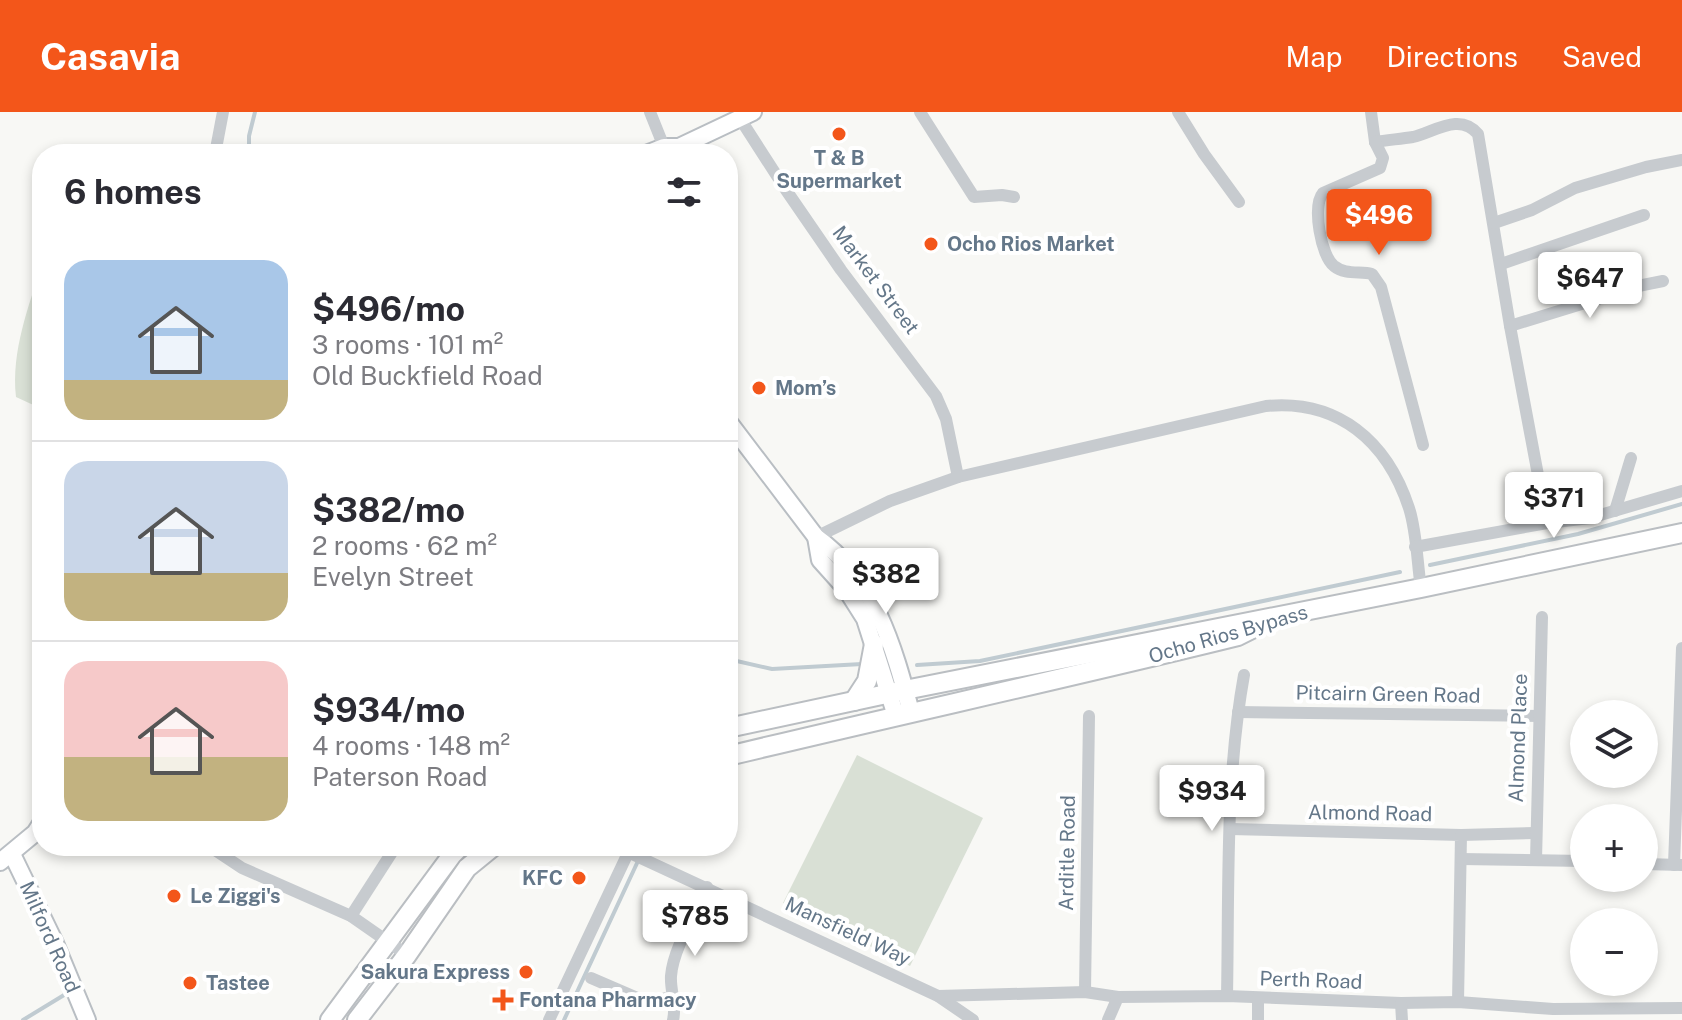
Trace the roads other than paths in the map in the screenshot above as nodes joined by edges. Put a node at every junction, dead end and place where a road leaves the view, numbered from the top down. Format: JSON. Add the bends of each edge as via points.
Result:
{"nodes":[{"id":1,"x":223,"y":112,"type":"edge"},
{"id":2,"x":650,"y":112,"type":"edge"},
{"id":3,"x":920,"y":112,"type":"edge"},
{"id":4,"x":1178,"y":112,"type":"edge"},
{"id":5,"x":1371,"y":112,"type":"edge"},
{"id":6,"x":746,"y":115,"type":"edge"},
{"id":7,"x":1463,"y":118,"type":"edge"},
{"id":8,"x":1375,"y":142,"type":"junction"},
{"id":9,"x":217,"y":144,"type":"edge"},
{"id":10,"x":669,"y":144,"type":"edge"},
{"id":11,"x":685,"y":144,"type":"edge"},
{"id":12,"x":1682,"y":160,"type":"edge"},
{"id":13,"x":1014,"y":197,"type":"dead end"},
{"id":14,"x":1239,"y":202,"type":"dead end"},
{"id":15,"x":1644,"y":215,"type":"dead end"},
{"id":16,"x":1494,"y":223,"type":"junction"},
{"id":17,"x":1501,"y":264,"type":"junction"},
{"id":18,"x":1663,"y":281,"type":"dead end"},
{"id":19,"x":1510,"y":326,"type":"junction"},
{"id":20,"x":738,"y":434,"type":"edge"},
{"id":21,"x":1423,"y":445,"type":"dead end"},
{"id":22,"x":1631,"y":458,"type":"dead end"},
{"id":23,"x":958,"y":477,"type":"junction"},
{"id":24,"x":1682,"y":491,"type":"edge"},
{"id":25,"x":1615,"y":511,"type":"junction"},
{"id":26,"x":1547,"y":523,"type":"junction"},
{"id":27,"x":1682,"y":533,"type":"edge"},
{"id":28,"x":816,"y":537,"type":"junction"},
{"id":29,"x":1415,"y":547,"type":"junction"},
{"id":30,"x":1421,"y":588,"type":"junction"},
{"id":31,"x":1323,"y":606,"type":"junction"},
{"id":32,"x":1542,"y":617,"type":"dead end"},
{"id":33,"x":874,"y":644,"type":"junction"},
{"id":34,"x":1682,"y":648,"type":"edge"},
{"id":35,"x":1244,"y":675,"type":"dead end"},
{"id":36,"x":897,"y":692,"type":"junction"},
{"id":37,"x":854,"y":701,"type":"junction"},
{"id":38,"x":1238,"y":712,"type":"junction"},
{"id":39,"x":903,"y":714,"type":"junction"},
{"id":40,"x":1089,"y":716,"type":"dead end"},
{"id":41,"x":1539,"y":716,"type":"junction"},
{"id":42,"x":738,"y":726,"type":"edge"},
{"id":43,"x":738,"y":754,"type":"edge"},
{"id":44,"x":1230,"y":829,"type":"junction"},
{"id":45,"x":1535,"y":833,"type":"junction"},
{"id":46,"x":1461,"y":835,"type":"junction"},
{"id":47,"x":32,"y":836,"type":"edge"},
{"id":48,"x":224,"y":856,"type":"edge"},
{"id":49,"x":390,"y":856,"type":"edge"},
{"id":50,"x":451,"y":856,"type":"edge"},
{"id":51,"x":482,"y":856,"type":"edge"},
{"id":52,"x":632,"y":856,"type":"edge"},
{"id":53,"x":635,"y":856,"type":"edge"},
{"id":54,"x":6,"y":858,"type":"edge"},
{"id":55,"x":1461,"y":859,"type":"junction"},
{"id":56,"x":1536,"y":860,"type":"junction"},
{"id":57,"x":1570,"y":861,"type":"edge"},
{"id":58,"x":1658,"y":864,"type":"edge"},
{"id":59,"x":1678,"y":865,"type":"edge"},
{"id":60,"x":707,"y":887,"type":"junction"},
{"id":61,"x":351,"y":916,"type":"junction"},
{"id":62,"x":388,"y":941,"type":"junction"},
{"id":63,"x":407,"y":955,"type":"junction"},
{"id":64,"x":591,"y":978,"type":"dead end"},
{"id":65,"x":1085,"y":992,"type":"junction"},
{"id":66,"x":673,"y":996,"type":"junction"},
{"id":67,"x":938,"y":996,"type":"junction"},
{"id":68,"x":1227,"y":996,"type":"junction"},
{"id":69,"x":1118,"y":997,"type":"junction"},
{"id":70,"x":1258,"y":998,"type":"junction"},
{"id":71,"x":1458,"y":1002,"type":"junction"},
{"id":72,"x":1401,"y":1003,"type":"junction"},
{"id":73,"x":1682,"y":1008,"type":"edge"},
{"id":74,"x":1553,"y":1014,"type":"edge"},
{"id":75,"x":87,"y":1020,"type":"edge"},
{"id":76,"x":330,"y":1020,"type":"edge"},
{"id":77,"x":357,"y":1020,"type":"edge"},
{"id":78,"x":549,"y":1020,"type":"edge"},
{"id":79,"x":673,"y":1020,"type":"edge"},
{"id":80,"x":973,"y":1020,"type":"edge"},
{"id":81,"x":1108,"y":1020,"type":"edge"},
{"id":82,"x":1258,"y":1020,"type":"edge"},
{"id":83,"x":1402,"y":1020,"type":"edge"}],
"edges":[{"from":1,"to":9,"type":"street"},
{"from":2,"to":10,"type":"street"},
{"from":3,"to":13,"type":"street","via":[[974,197]]},
{"from":4,"to":14,"type":"street"},
{"from":5,"to":8,"type":"street"},
{"from":6,"to":11,"type":"street"},
{"from":6,"to":23,"type":"street","name":"Market Street","via":[[786,190],[936,396]]},
{"from":7,"to":8,"type":"street","via":[[1417,136]]},
{"from":7,"to":16,"type":"street","via":[[1481,143]]},
{"from":8,"to":21,"type":"street","via":[[1383,158],[1380,168],[1323,193],[1317,217],[1335,267],[1372,274],[1381,287]]},
{"from":12,"to":16,"type":"street","via":[[1575,188]]},
{"from":15,"to":17,"type":"street"},
{"from":16,"to":17,"type":"street"},
{"from":17,"to":19,"type":"street"},
{"from":18,"to":19,"type":"street"},
{"from":19,"to":26,"type":"street"},
{"from":20,"to":28,"type":"street"},
{"from":22,"to":25,"type":"street"},
{"from":23,"to":28,"type":"street","via":[[890,501]]},
{"from":23,"to":29,"type":"street","via":[[1266,406],[1306,406],[1326,411],[1376,446],[1409,508]]},
{"from":24,"to":25,"type":"street"},
{"from":25,"to":26,"type":"street"},
{"from":26,"to":29,"type":"street"},
{"from":27,"to":30,"type":"main road"},
{"from":28,"to":33,"type":"street","via":[[820,560],[846,589]]},
{"from":28,"to":36,"type":"street","via":[[835,550],[879,612]]},
{"from":29,"to":30,"type":"street"},
{"from":30,"to":31,"type":"main road"},
{"from":31,"to":36,"type":"main road","name":"Ocho Rios Bypass"},
{"from":31,"to":39,"type":"main road","name":"Ocho Rios Bypass","via":[[1238,636]]},
{"from":32,"to":41,"type":"street","name":"Almond Place"},
{"from":33,"to":36,"type":"street"},
{"from":33,"to":37,"type":"main road","via":[[867,681]]},
{"from":34,"to":59,"type":"street"},
{"from":35,"to":38,"type":"street"},
{"from":36,"to":37,"type":"main road","name":"Ocho Rios Bypass"},
{"from":36,"to":39,"type":"street"},
{"from":37,"to":42,"type":"main road","name":"Ocho Rios Bypass"},
{"from":38,"to":41,"type":"street","name":"Pitcairn Green Road"},
{"from":38,"to":44,"type":"street"},
{"from":39,"to":43,"type":"main road","name":"Ocho Rios Bypass"},
{"from":40,"to":65,"type":"street","name":"Arditle Road"},
{"from":41,"to":45,"type":"street","name":"Almond Place"},
{"from":44,"to":46,"type":"street","name":"Almond Road"},
{"from":44,"to":68,"type":"street"},
{"from":45,"to":46,"type":"street","name":"Almond Road"},
{"from":45,"to":56,"type":"street","name":"Almond Place"},
{"from":46,"to":55,"type":"street","name":"Almond Road"},
{"from":47,"to":54,"type":"street"},
{"from":48,"to":61,"type":"street"},
{"from":49,"to":61,"type":"street"},
{"from":50,"to":62,"type":"main road"},
{"from":51,"to":63,"type":"main road","via":[[467,868]]},
{"from":52,"to":78,"type":"street"},
{"from":53,"to":60,"type":"street","name":"Mansfield Way"},
{"from":54,"to":75,"type":"street","name":"Milford Road","via":[[55,943]]},
{"from":55,"to":56,"type":"street"},
{"from":55,"to":71,"type":"street","name":"Almond Road"},
{"from":56,"to":57,"type":"street"},
{"from":58,"to":59,"type":"street"},
{"from":60,"to":66,"type":"street","via":[[675,958]]},
{"from":60,"to":67,"type":"street","name":"Mansfield Way"},
{"from":61,"to":62,"type":"street"},
{"from":62,"to":63,"type":"street"},
{"from":62,"to":76,"type":"main road"},
{"from":63,"to":77,"type":"main road"},
{"from":64,"to":66,"type":"street","via":[[649,1003]]},
{"from":65,"to":67,"type":"street","name":"Perth Road"},
{"from":65,"to":69,"type":"street","name":"Perth Road"},
{"from":66,"to":79,"type":"street"},
{"from":67,"to":80,"type":"street","name":"Mansfield Way"},
{"from":68,"to":69,"type":"street","name":"Perth Road"},
{"from":68,"to":70,"type":"street","name":"Perth Road"},
{"from":69,"to":81,"type":"street"},
{"from":70,"to":72,"type":"street","name":"Perth Road"},
{"from":70,"to":82,"type":"street"},
{"from":71,"to":72,"type":"street","name":"Perth Road"},
{"from":71,"to":74,"type":"street","name":"Perth Road"},
{"from":72,"to":83,"type":"street"},
{"from":73,"to":74,"type":"street","name":"Perth Road"}]}
